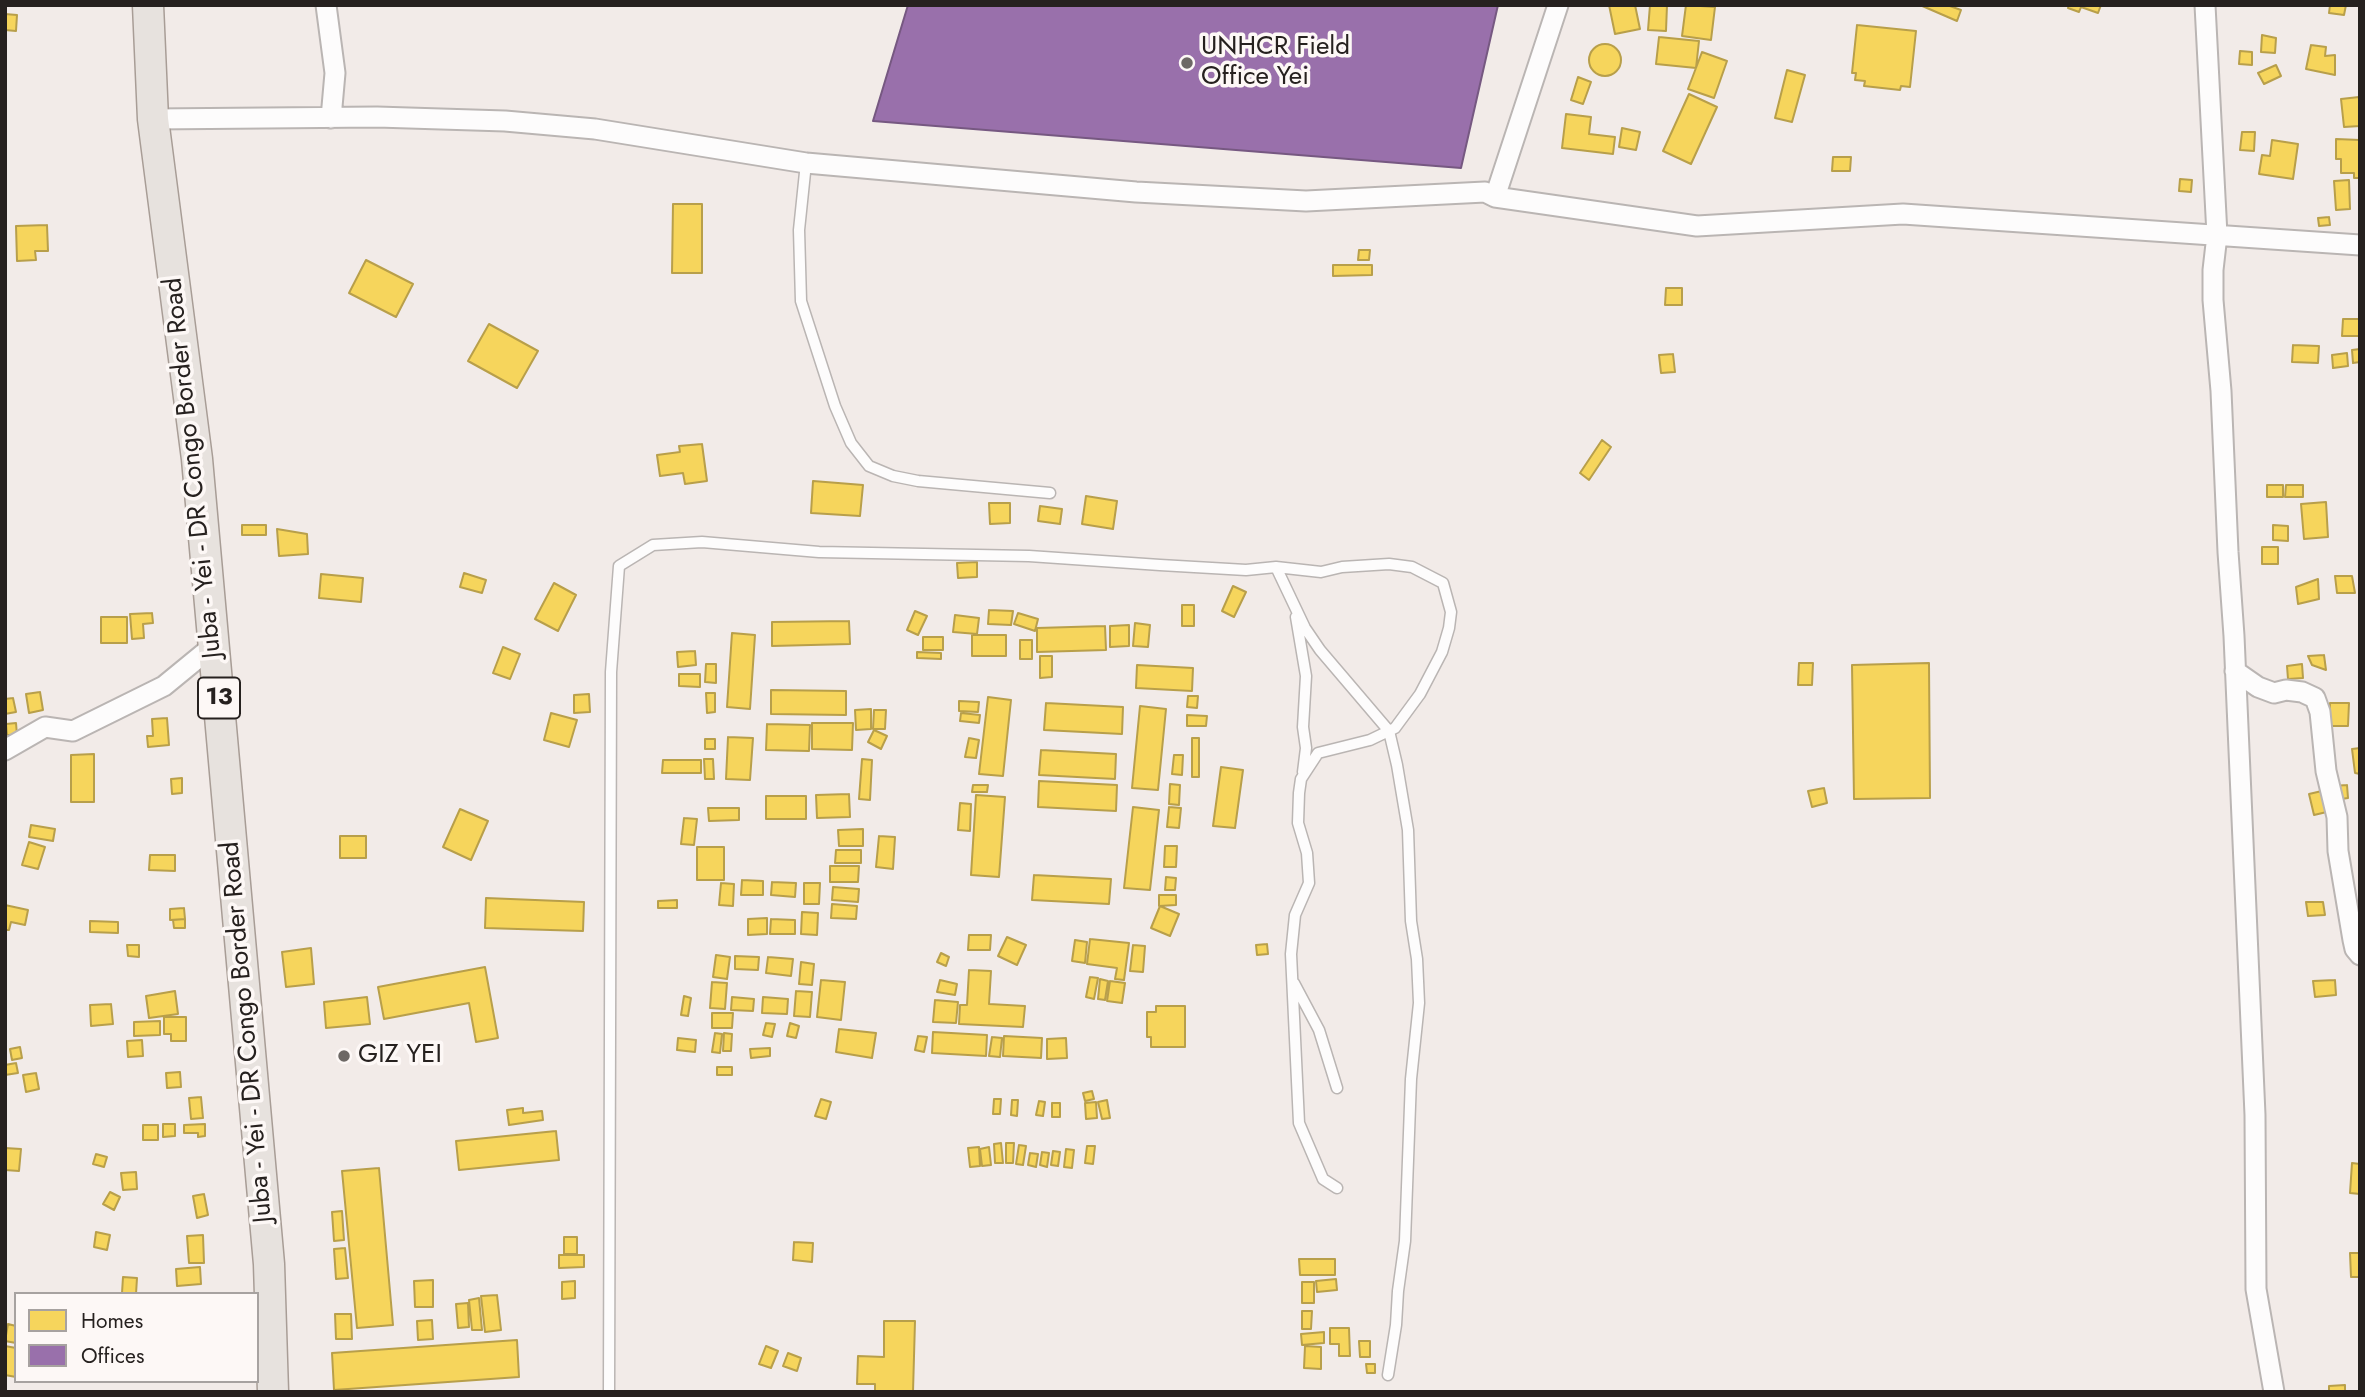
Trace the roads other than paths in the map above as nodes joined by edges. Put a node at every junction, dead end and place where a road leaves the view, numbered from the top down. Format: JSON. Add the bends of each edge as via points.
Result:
{"nodes":[{"id":1,"x":148,"y":5,"type":"edge"},
{"id":2,"x":326,"y":5,"type":"edge"},
{"id":3,"x":1558,"y":5,"type":"edge"},
{"id":4,"x":2206,"y":5,"type":"edge"},
{"id":5,"x":331,"y":118,"type":"junction"},
{"id":6,"x":153,"y":119,"type":"junction"},
{"id":7,"x":806,"y":163,"type":"junction"},
{"id":8,"x":1495,"y":197,"type":"junction"},
{"id":9,"x":2217,"y":235,"type":"junction"},
{"id":10,"x":2360,"y":245,"type":"edge"},
{"id":11,"x":1050,"y":493,"type":"dead end"},
{"id":12,"x":1276,"y":567,"type":"junction"},
{"id":13,"x":1295,"y":609,"type":"junction"},
{"id":14,"x":214,"y":646,"type":"junction"},
{"id":15,"x":2235,"y":671,"type":"junction"},
{"id":16,"x":1389,"y":731,"type":"junction"},
{"id":17,"x":5,"y":750,"type":"edge"},
{"id":18,"x":1301,"y":779,"type":"junction"},
{"id":19,"x":2360,"y":954,"type":"edge"},
{"id":20,"x":1292,"y":980,"type":"junction"},
{"id":21,"x":1337,"y":1088,"type":"dead end"},
{"id":22,"x":1337,"y":1188,"type":"dead end"},
{"id":23,"x":1388,"y":1375,"type":"dead end"},
{"id":24,"x":273,"y":1392,"type":"edge"},
{"id":25,"x":609,"y":1392,"type":"edge"},
{"id":26,"x":2274,"y":1392,"type":"edge"}],
"edges":[{"from":1,"to":6,"type":"main road","name":"Juba - Yei - DR Congo Border Road","number":"13"},
{"from":2,"to":5,"type":"street","via":[[335,73]]},
{"from":3,"to":8,"type":"street"},
{"from":4,"to":9,"type":"street"},
{"from":5,"to":6,"type":"street"},
{"from":5,"to":7,"type":"street","via":[[582,128]]},
{"from":6,"to":14,"type":"main road","name":"Juba - Yei - DR Congo Border Road","number":"13","via":[[197,458]]},
{"from":7,"to":8,"type":"street","via":[[1149,193],[1306,201],[1485,192]]},
{"from":7,"to":11,"type":"lane","via":[[799,230],[802,301],[851,443],[869,466],[894,476]]},
{"from":8,"to":9,"type":"street","via":[[1697,226],[1903,214]]},
{"from":9,"to":10,"type":"street"},
{"from":9,"to":15,"type":"street","via":[[2213,300]]},
{"from":12,"to":13,"type":"lane"},
{"from":12,"to":16,"type":"lane","via":[[1321,572],[1389,564],[1412,567],[1443,583],[1451,612],[1442,652],[1420,694]]},
{"from":12,"to":25,"type":"lane","via":[[819,552],[702,542],[653,545],[619,566],[611,672]]},
{"from":13,"to":16,"type":"lane","via":[[1320,650]]},
{"from":13,"to":18,"type":"lane","via":[[1306,676]]},
{"from":14,"to":17,"type":"street","via":[[164,686],[73,731],[45,727]]},
{"from":14,"to":24,"type":"main road","name":"Juba - Yei - DR Congo Border Road","number":"13","via":[[269,1265]]},
{"from":15,"to":19,"type":"street","via":[[2274,694],[2286,690],[2315,698],[2353,940]]},
{"from":15,"to":26,"type":"street","via":[[2255,1115],[2256,1289]]},
{"from":16,"to":18,"type":"lane","via":[[1318,753]]},
{"from":16,"to":23,"type":"lane","via":[[1408,830],[1419,1003],[1411,1079],[1405,1241]]},
{"from":18,"to":20,"type":"lane","via":[[1298,824],[1307,853],[1309,883],[1295,915]]},
{"from":20,"to":21,"type":"lane","via":[[1319,1030]]},
{"from":20,"to":22,"type":"lane","via":[[1299,1123],[1323,1180]]}]}
